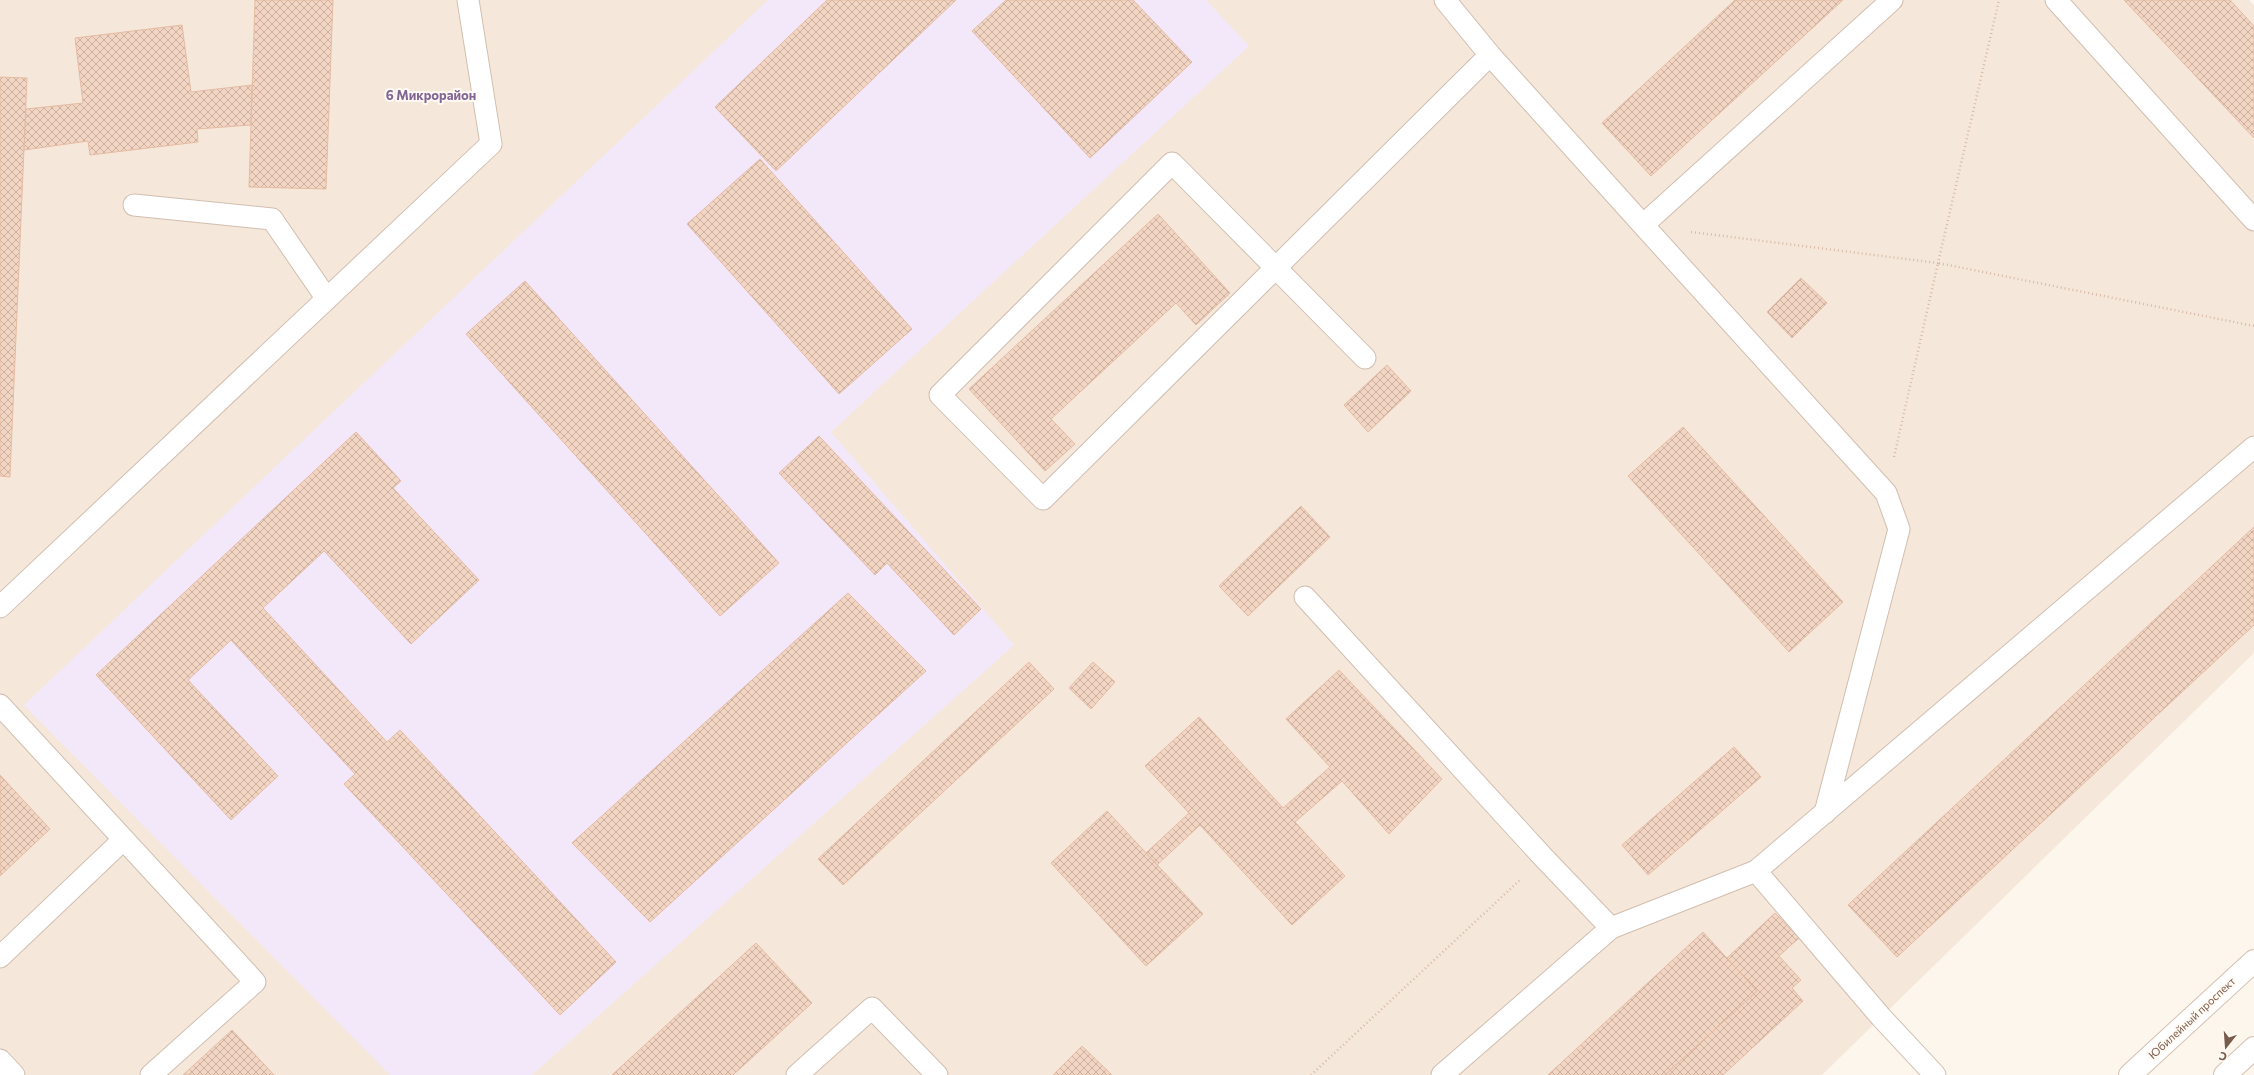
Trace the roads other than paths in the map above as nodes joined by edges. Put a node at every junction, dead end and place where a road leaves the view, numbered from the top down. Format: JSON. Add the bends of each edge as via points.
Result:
{"nodes":[{"id":1,"x":468,"y":0,"type":"edge"},
{"id":2,"x":1446,"y":0,"type":"edge"},
{"id":3,"x":1892,"y":0,"type":"edge"},
{"id":4,"x":2056,"y":0,"type":"edge"},
{"id":5,"x":1490,"y":55,"type":"junction"},
{"id":6,"x":134,"y":204,"type":"dead end"},
{"id":7,"x":2254,"y":220,"type":"edge"},
{"id":8,"x":1643,"y":226,"type":"junction"},
{"id":9,"x":1276,"y":268,"type":"junction"},
{"id":10,"x":327,"y":299,"type":"junction"},
{"id":11,"x":1365,"y":358,"type":"dead end"},
{"id":12,"x":2254,"y":447,"type":"edge"},
{"id":13,"x":1305,"y":597,"type":"dead end"},
{"id":14,"x":0,"y":607,"type":"edge"},
{"id":15,"x":0,"y":705,"type":"edge"},
{"id":16,"x":1825,"y":813,"type":"junction"},
{"id":17,"x":123,"y":840,"type":"junction"},
{"id":18,"x":1756,"y":871,"type":"junction"},
{"id":19,"x":1611,"y":928,"type":"junction"},
{"id":20,"x":0,"y":957,"type":"edge"},
{"id":21,"x":2254,"y":961,"type":"edge"},
{"id":22,"x":2254,"y":1048,"type":"edge"},
{"id":23,"x":0,"y":1060,"type":"edge"},
{"id":24,"x":14,"y":1075,"type":"edge"},
{"id":25,"x":150,"y":1075,"type":"edge"},
{"id":26,"x":797,"y":1075,"type":"edge"},
{"id":27,"x":937,"y":1075,"type":"edge"},
{"id":28,"x":1442,"y":1075,"type":"edge"},
{"id":29,"x":1935,"y":1075,"type":"edge"},
{"id":30,"x":2130,"y":1075,"type":"edge"},
{"id":31,"x":2225,"y":1075,"type":"edge"}],
"edges":[{"from":1,"to":10,"type":"lane","via":[[491,144]]},
{"from":2,"to":5,"type":"lane"},
{"from":3,"to":8,"type":"lane"},
{"from":4,"to":7,"type":"lane"},
{"from":5,"to":8,"type":"lane"},
{"from":5,"to":9,"type":"lane"},
{"from":6,"to":10,"type":"lane","via":[[272,219]]},
{"from":8,"to":16,"type":"lane","via":[[1886,493],[1899,529]]},
{"from":9,"to":9,"type":"lane","via":[[1172,163],[940,395],[1043,499]]},
{"from":9,"to":11,"type":"lane"},
{"from":10,"to":14,"type":"lane"},
{"from":12,"to":16,"type":"lane"},
{"from":13,"to":19,"type":"lane"},
{"from":15,"to":17,"type":"lane"},
{"from":16,"to":18,"type":"lane"},
{"from":17,"to":20,"type":"lane"},
{"from":17,"to":25,"type":"lane","via":[[254,982]]},
{"from":18,"to":19,"type":"lane"},
{"from":18,"to":29,"type":"lane","via":[[1881,1017]]},
{"from":19,"to":28,"type":"lane"},
{"from":21,"to":30,"type":"main road","name":"Юбилейный проспект"},
{"from":22,"to":31,"type":"main road"},
{"from":23,"to":24,"type":"lane"},
{"from":26,"to":27,"type":"lane","via":[[872,1008]]}]}
